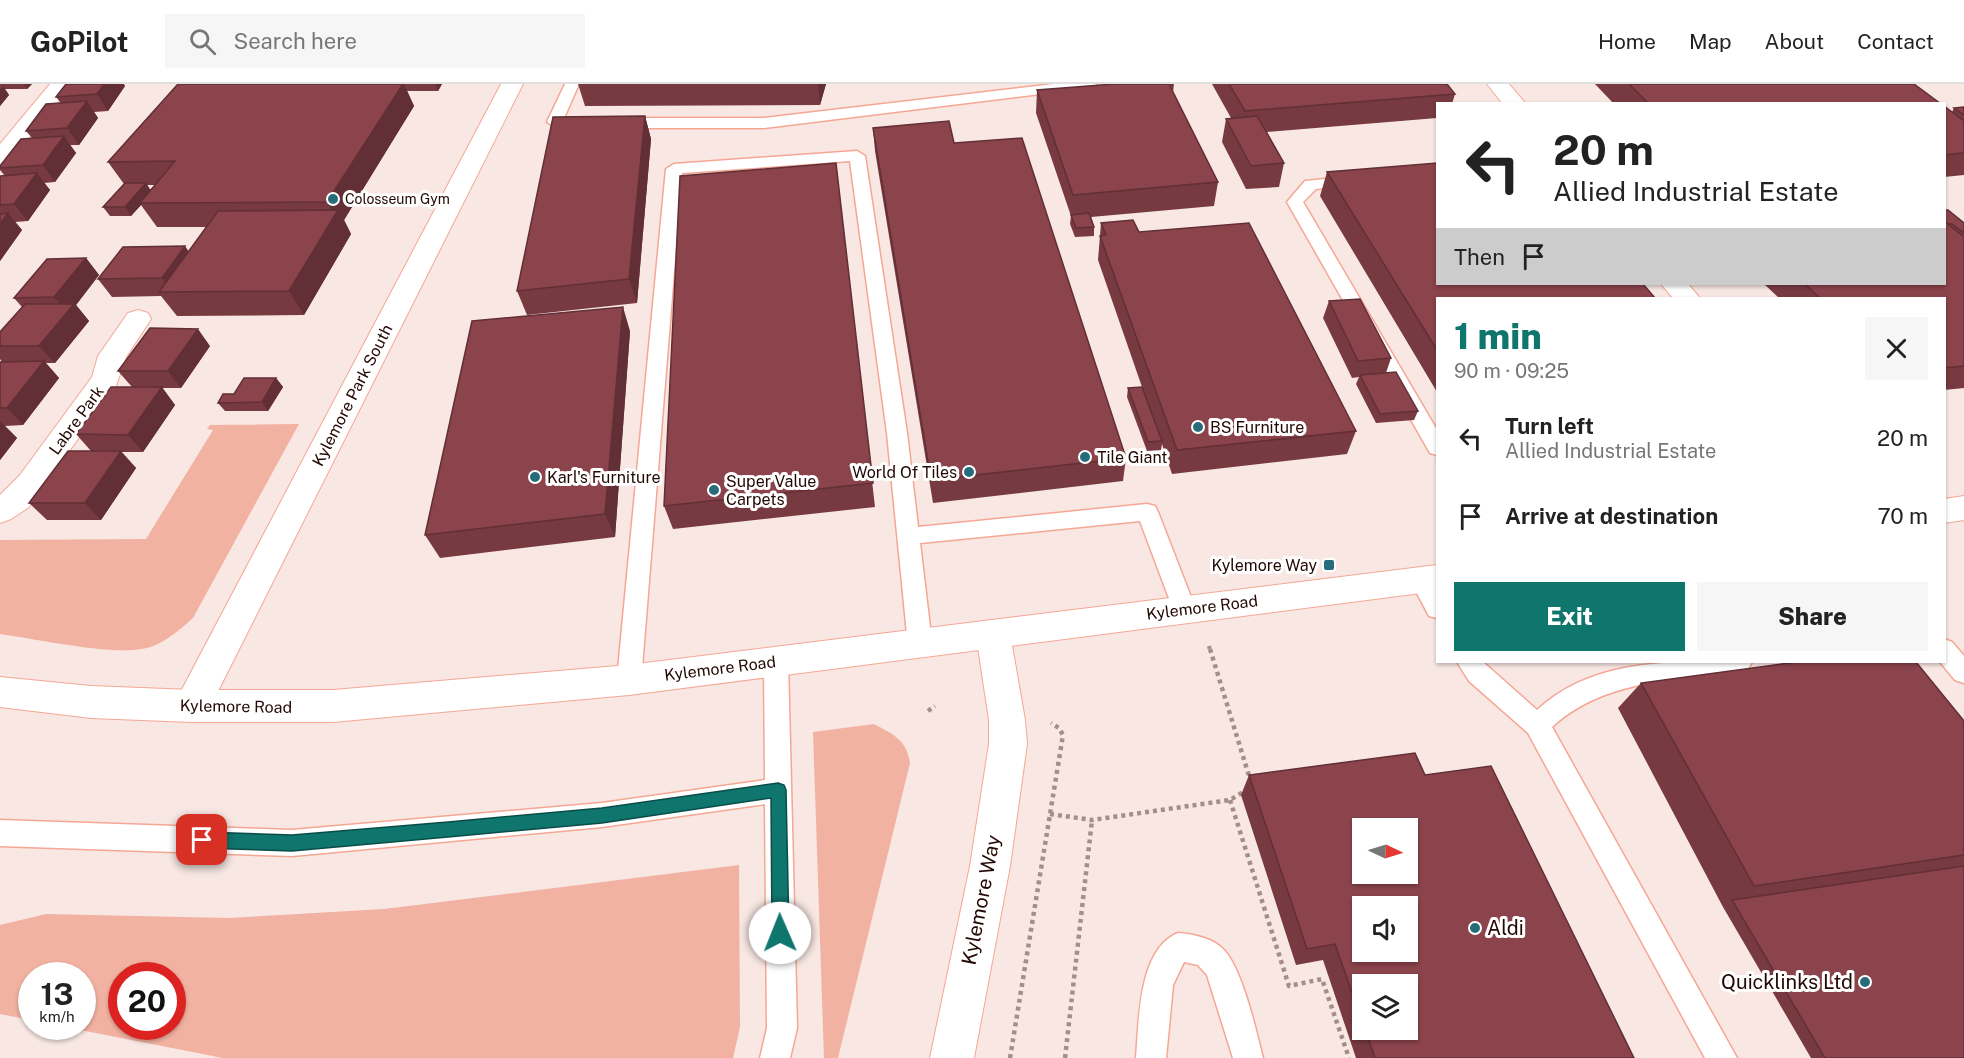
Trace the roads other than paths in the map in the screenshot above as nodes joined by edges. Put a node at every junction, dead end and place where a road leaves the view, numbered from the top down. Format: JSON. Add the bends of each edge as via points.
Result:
{"nodes":[{"id":1,"x":61,"y":84,"type":"edge"},
{"id":2,"x":512,"y":84,"type":"edge"},
{"id":3,"x":572,"y":84,"type":"edge"},
{"id":4,"x":1090,"y":84,"type":"edge"},
{"id":5,"x":1498,"y":84,"type":"edge"},
{"id":6,"x":1513,"y":102,"type":"edge"},
{"id":7,"x":0,"y":159,"type":"edge"},
{"id":8,"x":1368,"y":180,"type":"edge"},
{"id":9,"x":1675,"y":285,"type":"edge"},
{"id":10,"x":1686,"y":297,"type":"edge"},
{"id":11,"x":138,"y":319,"type":"dead end"},
{"id":12,"x":1436,"y":446,"type":"edge"},
{"id":13,"x":1964,"y":508,"type":"edge"},
{"id":14,"x":0,"y":511,"type":"edge"},
{"id":15,"x":1946,"y":511,"type":"edge"},
{"id":16,"x":908,"y":536,"type":"junction"},
{"id":17,"x":1429,"y":579,"type":"edge"},
{"id":18,"x":1436,"y":605,"type":"edge"},
{"id":19,"x":1190,"y":609,"type":"junction"},
{"id":20,"x":993,"y":634,"type":"junction"},
{"id":21,"x":920,"y":644,"type":"junction"},
{"id":22,"x":1946,"y":651,"type":"edge"},
{"id":23,"x":776,"y":662,"type":"junction"},
{"id":24,"x":1469,"y":663,"type":"edge"},
{"id":25,"x":1733,"y":663,"type":"edge"},
{"id":26,"x":1964,"y":673,"type":"edge"},
{"id":27,"x":630,"y":680,"type":"junction"},
{"id":28,"x":0,"y":692,"type":"edge"},
{"id":29,"x":192,"y":706,"type":"junction"},
{"id":30,"x":1537,"y":725,"type":"junction"},
{"id":31,"x":778,"y":790,"type":"junction"},
{"id":32,"x":0,"y":833,"type":"edge"},
{"id":33,"x":775,"y":1058,"type":"edge"},
{"id":34,"x":952,"y":1058,"type":"edge"},
{"id":35,"x":1150,"y":1058,"type":"edge"},
{"id":36,"x":1248,"y":1058,"type":"edge"},
{"id":37,"x":1722,"y":1058,"type":"edge"}],
"edges":[{"from":1,"to":7,"type":"street"},
{"from":2,"to":29,"type":"street","name":"Kylemore Park South"},
{"from":3,"to":4,"type":"lane","via":[[555,122],[764,123]]},
{"from":5,"to":6,"type":"street"},
{"from":8,"to":12,"type":"lane","via":[[1311,184],[1295,202]]},
{"from":9,"to":10,"type":"street"},
{"from":11,"to":14,"type":"street","name":"Labre Park","via":[[112,356],[106,380],[31,483],[18,499]]},
{"from":13,"to":15,"type":"street"},
{"from":16,"to":19,"type":"lane","via":[[1147,512]]},
{"from":16,"to":21,"type":"lane"},
{"from":16,"to":27,"type":"lane","via":[[857,156],[674,169]]},
{"from":17,"to":18,"type":"lane"},
{"from":17,"to":19,"type":"street","name":"Kylemore Road"},
{"from":19,"to":20,"type":"street","name":"Kylemore Road"},
{"from":20,"to":21,"type":"street","name":"Kylemore Road"},
{"from":20,"to":34,"type":"street","name":"Kylemore Way","via":[[1008,744],[990,866]]},
{"from":21,"to":23,"type":"street","name":"Kylemore Road"},
{"from":22,"to":26,"type":"lane"},
{"from":23,"to":27,"type":"street","name":"Kylemore Road"},
{"from":23,"to":31,"type":"lane"},
{"from":24,"to":30,"type":"lane"},
{"from":25,"to":30,"type":"lane","via":[[1614,679],[1581,691],[1552,708]]},
{"from":27,"to":29,"type":"street","name":"Kylemore Road","via":[[333,706]]},
{"from":28,"to":29,"type":"street","name":"Kylemore Road","via":[[91,702]]},
{"from":30,"to":37,"type":"lane"},
{"from":31,"to":32,"type":"lane","via":[[602,815],[292,843]]},
{"from":31,"to":33,"type":"lane","via":[[782,1028]]},
{"from":35,"to":36,"type":"lane","via":[[1160,977],[1166,959],[1178,947],[1196,949],[1215,960],[1229,990]]}]}
